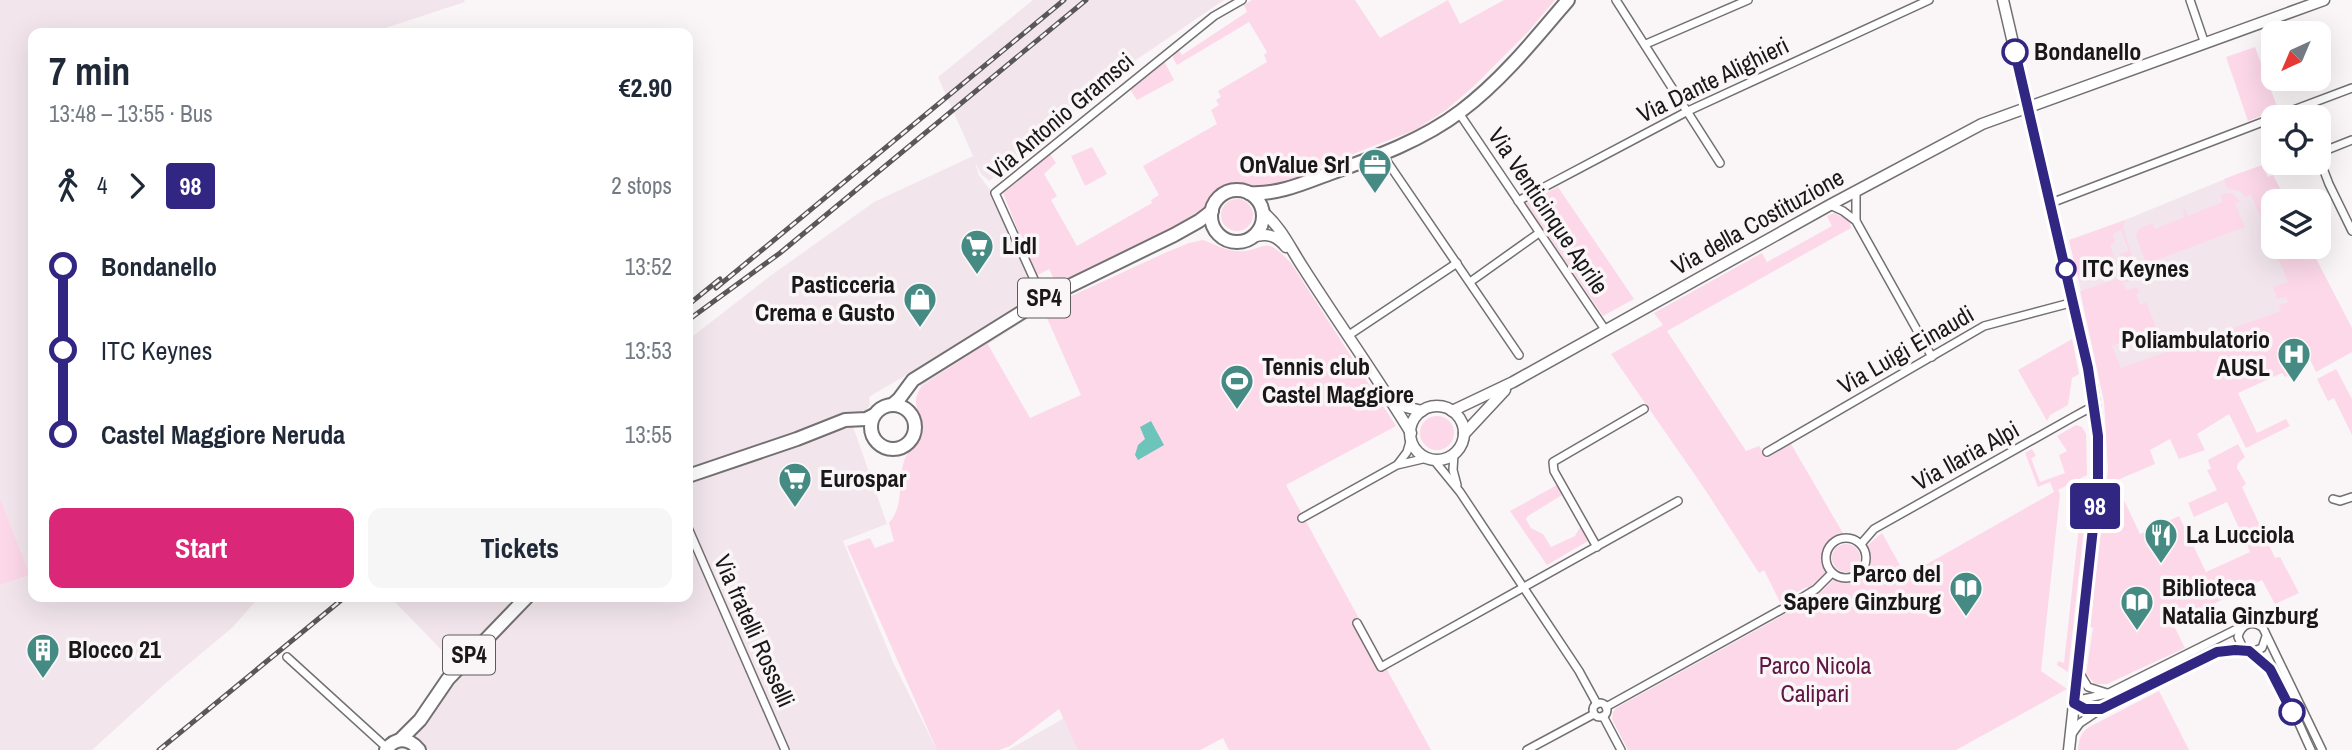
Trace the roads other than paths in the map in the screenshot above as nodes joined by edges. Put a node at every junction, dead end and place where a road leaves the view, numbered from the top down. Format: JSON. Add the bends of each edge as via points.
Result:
{"nodes":[{"id":1,"x":1242,"y":0,"type":"edge"},
{"id":2,"x":1568,"y":0,"type":"edge"},
{"id":3,"x":1616,"y":0,"type":"edge"},
{"id":4,"x":1748,"y":0,"type":"edge"},
{"id":5,"x":1929,"y":0,"type":"edge"},
{"id":6,"x":2003,"y":0,"type":"edge"},
{"id":7,"x":2190,"y":0,"type":"edge"},
{"id":8,"x":2324,"y":0,"type":"edge"},
{"id":9,"x":1646,"y":44,"type":"junction"},
{"id":10,"x":2205,"y":44,"type":"junction"},
{"id":11,"x":2352,"y":88,"type":"edge"},
{"id":12,"x":2308,"y":105,"type":"edge"},
{"id":13,"x":2027,"y":106,"type":"junction"},
{"id":14,"x":1688,"y":111,"type":"junction"},
{"id":15,"x":1459,"y":113,"type":"junction"},
{"id":16,"x":2261,"y":123,"type":"edge"},
{"id":17,"x":2352,"y":140,"type":"edge"},
{"id":18,"x":2331,"y":150,"type":"edge"},
{"id":19,"x":1382,"y":154,"type":"junction"},
{"id":20,"x":1720,"y":163,"type":"dead end"},
{"id":21,"x":2326,"y":175,"type":"edge"},
{"id":22,"x":1285,"y":190,"type":"junction"},
{"id":23,"x":1856,"y":192,"type":"junction"},
{"id":24,"x":1249,"y":193,"type":"junction"},
{"id":25,"x":1518,"y":201,"type":"junction"},
{"id":26,"x":2051,"y":203,"type":"junction"},
{"id":27,"x":1830,"y":205,"type":"junction"},
{"id":28,"x":1262,"y":209,"type":"junction"},
{"id":29,"x":1212,"y":211,"type":"junction"},
{"id":30,"x":1856,"y":221,"type":"junction"},
{"id":31,"x":2352,"y":231,"type":"edge"},
{"id":32,"x":1217,"y":233,"type":"junction"},
{"id":33,"x":1539,"y":233,"type":"junction"},
{"id":34,"x":1174,"y":235,"type":"junction"},
{"id":35,"x":1253,"y":237,"type":"junction"},
{"id":36,"x":1457,"y":263,"type":"junction"},
{"id":37,"x":1303,"y":268,"type":"junction"},
{"id":38,"x":1470,"y":282,"type":"junction"},
{"id":39,"x":1043,"y":299,"type":"junction"},
{"id":40,"x":2074,"y":302,"type":"junction"},
{"id":41,"x":1606,"y":331,"type":"junction"},
{"id":42,"x":1349,"y":335,"type":"junction"},
{"id":43,"x":1519,"y":355,"type":"dead end"},
{"id":44,"x":1932,"y":357,"type":"junction"},
{"id":45,"x":923,"y":375,"type":"junction"},
{"id":46,"x":1513,"y":382,"type":"junction"},
{"id":47,"x":1387,"y":392,"type":"junction"},
{"id":48,"x":892,"y":405,"type":"junction"},
{"id":49,"x":1644,"y":409,"type":"dead end"},
{"id":50,"x":2094,"y":409,"type":"junction"},
{"id":51,"x":1422,"y":411,"type":"junction"},
{"id":52,"x":1452,"y":411,"type":"junction"},
{"id":53,"x":910,"y":412,"type":"junction"},
{"id":54,"x":874,"y":415,"type":"junction"},
{"id":55,"x":832,"y":426,"type":"junction"},
{"id":56,"x":1464,"y":435,"type":"junction"},
{"id":57,"x":1411,"y":436,"type":"junction"},
{"id":58,"x":873,"y":438,"type":"junction"},
{"id":59,"x":1767,"y":452,"type":"dead end"},
{"id":60,"x":1454,"y":454,"type":"junction"},
{"id":61,"x":1430,"y":458,"type":"junction"},
{"id":62,"x":1397,"y":465,"type":"junction"},
{"id":63,"x":693,"y":474,"type":"edge"},
{"id":64,"x":1460,"y":492,"type":"junction"},
{"id":65,"x":2352,"y":497,"type":"edge"},
{"id":66,"x":2333,"y":499,"type":"dead end"},
{"id":67,"x":1678,"y":501,"type":"dead end"},
{"id":68,"x":1302,"y":518,"type":"dead end"},
{"id":69,"x":693,"y":539,"type":"edge"},
{"id":70,"x":1861,"y":544,"type":"junction"},
{"id":71,"x":1597,"y":547,"type":"junction"},
{"id":72,"x":1832,"y":573,"type":"junction"},
{"id":73,"x":1524,"y":587,"type":"junction"},
{"id":74,"x":522,"y":602,"type":"edge"},
{"id":75,"x":1357,"y":623,"type":"dead end"},
{"id":76,"x":2244,"y":626,"type":"junction"},
{"id":77,"x":2266,"y":636,"type":"junction"},
{"id":78,"x":2248,"y":651,"type":"junction"},
{"id":79,"x":287,"y":657,"type":"dead end"},
{"id":80,"x":2077,"y":669,"type":"junction"},
{"id":81,"x":2155,"y":670,"type":"junction"},
{"id":82,"x":2160,"y":680,"type":"junction"},
{"id":83,"x":2107,"y":694,"type":"junction"},
{"id":84,"x":2074,"y":703,"type":"junction"},
{"id":85,"x":1597,"y":704,"type":"junction"},
{"id":86,"x":1606,"y":707,"type":"junction"},
{"id":87,"x":2101,"y":709,"type":"junction"},
{"id":88,"x":1594,"y":714,"type":"junction"},
{"id":89,"x":1604,"y":716,"type":"junction"},
{"id":90,"x":419,"y":720,"type":"junction"},
{"id":91,"x":2070,"y":737,"type":"junction"},
{"id":92,"x":400,"y":740,"type":"junction"},
{"id":93,"x":386,"y":749,"type":"edge"},
{"id":94,"x":419,"y":750,"type":"edge"},
{"id":95,"x":785,"y":750,"type":"edge"},
{"id":96,"x":1527,"y":750,"type":"edge"},
{"id":97,"x":1621,"y":750,"type":"edge"},
{"id":98,"x":2069,"y":750,"type":"edge"},
{"id":99,"x":2311,"y":750,"type":"edge"},
{"id":100,"x":2322,"y":750,"type":"edge"}],
"edges":[{"from":1,"to":39,"type":"street","name":"Via Antonio Gramsci","via":[[1214,16],[995,193]]},
{"from":2,"to":15,"type":"main road"},
{"from":3,"to":9,"type":"street"},
{"from":4,"to":9,"type":"street"},
{"from":5,"to":14,"type":"street","name":"Via Dante Alighieri"},
{"from":6,"to":13,"type":"street"},
{"from":7,"to":10,"type":"street"},
{"from":8,"to":10,"type":"street","name":"Via della Costituzione"},
{"from":9,"to":14,"type":"street"},
{"from":10,"to":13,"type":"street","name":"Via della Costituzione"},
{"from":11,"to":12,"type":"street"},
{"from":13,"to":23,"type":"street","name":"Via della Costituzione","via":[[1982,124]]},
{"from":13,"to":26,"type":"street"},
{"from":14,"to":20,"type":"street"},
{"from":14,"to":25,"type":"street","name":"Via Dante Alighieri"},
{"from":15,"to":19,"type":"main road"},
{"from":15,"to":25,"type":"street","name":"Via Venticinque Aprile"},
{"from":16,"to":26,"type":"street"},
{"from":17,"to":18,"type":"street"},
{"from":19,"to":22,"type":"main road"},
{"from":19,"to":36,"type":"street"},
{"from":21,"to":31,"type":"street"},
{"from":22,"to":24,"type":"main road"},
{"from":22,"to":28,"type":"main road"},
{"from":23,"to":27,"type":"street","name":"Via della Costituzione"},
{"from":23,"to":30,"type":"street"},
{"from":24,"to":28,"type":"main road"},
{"from":24,"to":29,"type":"main road","number":"SP4","via":[[1228,191]]},
{"from":25,"to":33,"type":"street","name":"Via Venticinque Aprile"},
{"from":26,"to":40,"type":"street"},
{"from":27,"to":30,"type":"street"},
{"from":27,"to":41,"type":"street","name":"Via della Costituzione"},
{"from":28,"to":35,"type":"main road","via":[[1260,228]]},
{"from":28,"to":37,"type":"street","via":[[1277,223]]},
{"from":29,"to":32,"type":"main road"},
{"from":29,"to":34,"type":"main road","number":"SP4"},
{"from":30,"to":44,"type":"street"},
{"from":32,"to":34,"type":"main road","number":"SP4"},
{"from":32,"to":35,"type":"main road","number":"SP4","via":[[1235,242]]},
{"from":33,"to":38,"type":"street"},
{"from":33,"to":41,"type":"street","name":"Via Venticinque Aprile"},
{"from":34,"to":39,"type":"main road","number":"SP4"},
{"from":35,"to":37,"type":"street","via":[[1267,234],[1279,239]]},
{"from":36,"to":38,"type":"street"},
{"from":36,"to":42,"type":"street"},
{"from":37,"to":42,"type":"street"},
{"from":38,"to":43,"type":"street"},
{"from":39,"to":45,"type":"main road","number":"SP4"},
{"from":40,"to":44,"type":"street","name":"Via Luigi Einaudi","via":[[1991,323]]},
{"from":40,"to":50,"type":"street"},
{"from":41,"to":46,"type":"street","name":"Via della Costituzione"},
{"from":42,"to":47,"type":"street"},
{"from":44,"to":59,"type":"street","name":"Via Luigi Einaudi"},
{"from":45,"to":48,"type":"main road","number":"SP4"},
{"from":45,"to":53,"type":"main road","via":[[913,389]]},
{"from":46,"to":52,"type":"street","name":"Via della Costituzione"},
{"from":46,"to":56,"type":"street","name":"Via della Costituzione"},
{"from":47,"to":51,"type":"street","via":[[1402,406]]},
{"from":47,"to":57,"type":"street"},
{"from":48,"to":53,"type":"main road"},
{"from":48,"to":54,"type":"main road"},
{"from":49,"to":71,"type":"street","via":[[1553,462]]},
{"from":50,"to":70,"type":"street","name":"Via Ilaria Alpi","via":[[1874,529]]},
{"from":50,"to":80,"type":"street","via":[[2099,472]]},
{"from":51,"to":52,"type":"street","via":[[1440,407]]},
{"from":51,"to":57,"type":"street"},
{"from":52,"to":56,"type":"street","via":[[1461,421]]},
{"from":53,"to":58,"type":"main road","via":[[915,426],[908,444],[889,449]]},
{"from":54,"to":55,"type":"main road"},
{"from":54,"to":58,"type":"main road"},
{"from":55,"to":58,"type":"main road","via":[[859,429]]},
{"from":55,"to":63,"type":"main road"},
{"from":56,"to":60,"type":"street"},
{"from":57,"to":61,"type":"street","via":[[1415,448]]},
{"from":57,"to":62,"type":"street"},
{"from":60,"to":61,"type":"street","via":[[1441,460]]},
{"from":60,"to":64,"type":"street"},
{"from":61,"to":62,"type":"street"},
{"from":61,"to":64,"type":"street"},
{"from":62,"to":68,"type":"street"},
{"from":64,"to":73,"type":"street"},
{"from":65,"to":66,"type":"street"},
{"from":67,"to":71,"type":"street"},
{"from":69,"to":95,"type":"street","name":"Via fratelli Rosselli"},
{"from":70,"to":72,"type":"street","via":[[1866,558],[1856,576]]},
{"from":70,"to":72,"type":"street","via":[[1845,537],[1830,545],[1825,556]]},
{"from":71,"to":73,"type":"street"},
{"from":72,"to":86,"type":"street","via":[[1795,602]]},
{"from":73,"to":75,"type":"street","via":[[1381,667]]},
{"from":73,"to":85,"type":"street"},
{"from":74,"to":90,"type":"main road","number":"SP4","via":[[448,679]]},
{"from":76,"to":77,"type":"street","via":[[2257,624]]},
{"from":76,"to":78,"type":"street","via":[[2238,637]]},
{"from":76,"to":81,"type":"street"},
{"from":77,"to":78,"type":"street","via":[[2262,648]]},
{"from":77,"to":100,"type":"street"},
{"from":78,"to":82,"type":"street","via":[[2217,652]]},
{"from":78,"to":99,"type":"street","via":[[2275,676]]},
{"from":79,"to":93,"type":"street"},
{"from":80,"to":83,"type":"street","via":[[2088,687]]},
{"from":80,"to":84,"type":"street"},
{"from":81,"to":82,"type":"street"},
{"from":81,"to":83,"type":"street"},
{"from":82,"to":87,"type":"street"},
{"from":83,"to":84,"type":"street"},
{"from":84,"to":87,"type":"street"},
{"from":84,"to":91,"type":"street"},
{"from":85,"to":86,"type":"street"},
{"from":85,"to":88,"type":"street"},
{"from":86,"to":89,"type":"street"},
{"from":87,"to":91,"type":"street","via":[[2080,723]]},
{"from":88,"to":89,"type":"street"},
{"from":88,"to":96,"type":"street"},
{"from":89,"to":97,"type":"street"},
{"from":90,"to":92,"type":"main road"},
{"from":90,"to":94,"type":"main road"},
{"from":91,"to":98,"type":"street"},
{"from":92,"to":93,"type":"main road"},
{"from":92,"to":94,"type":"main road"}]}
